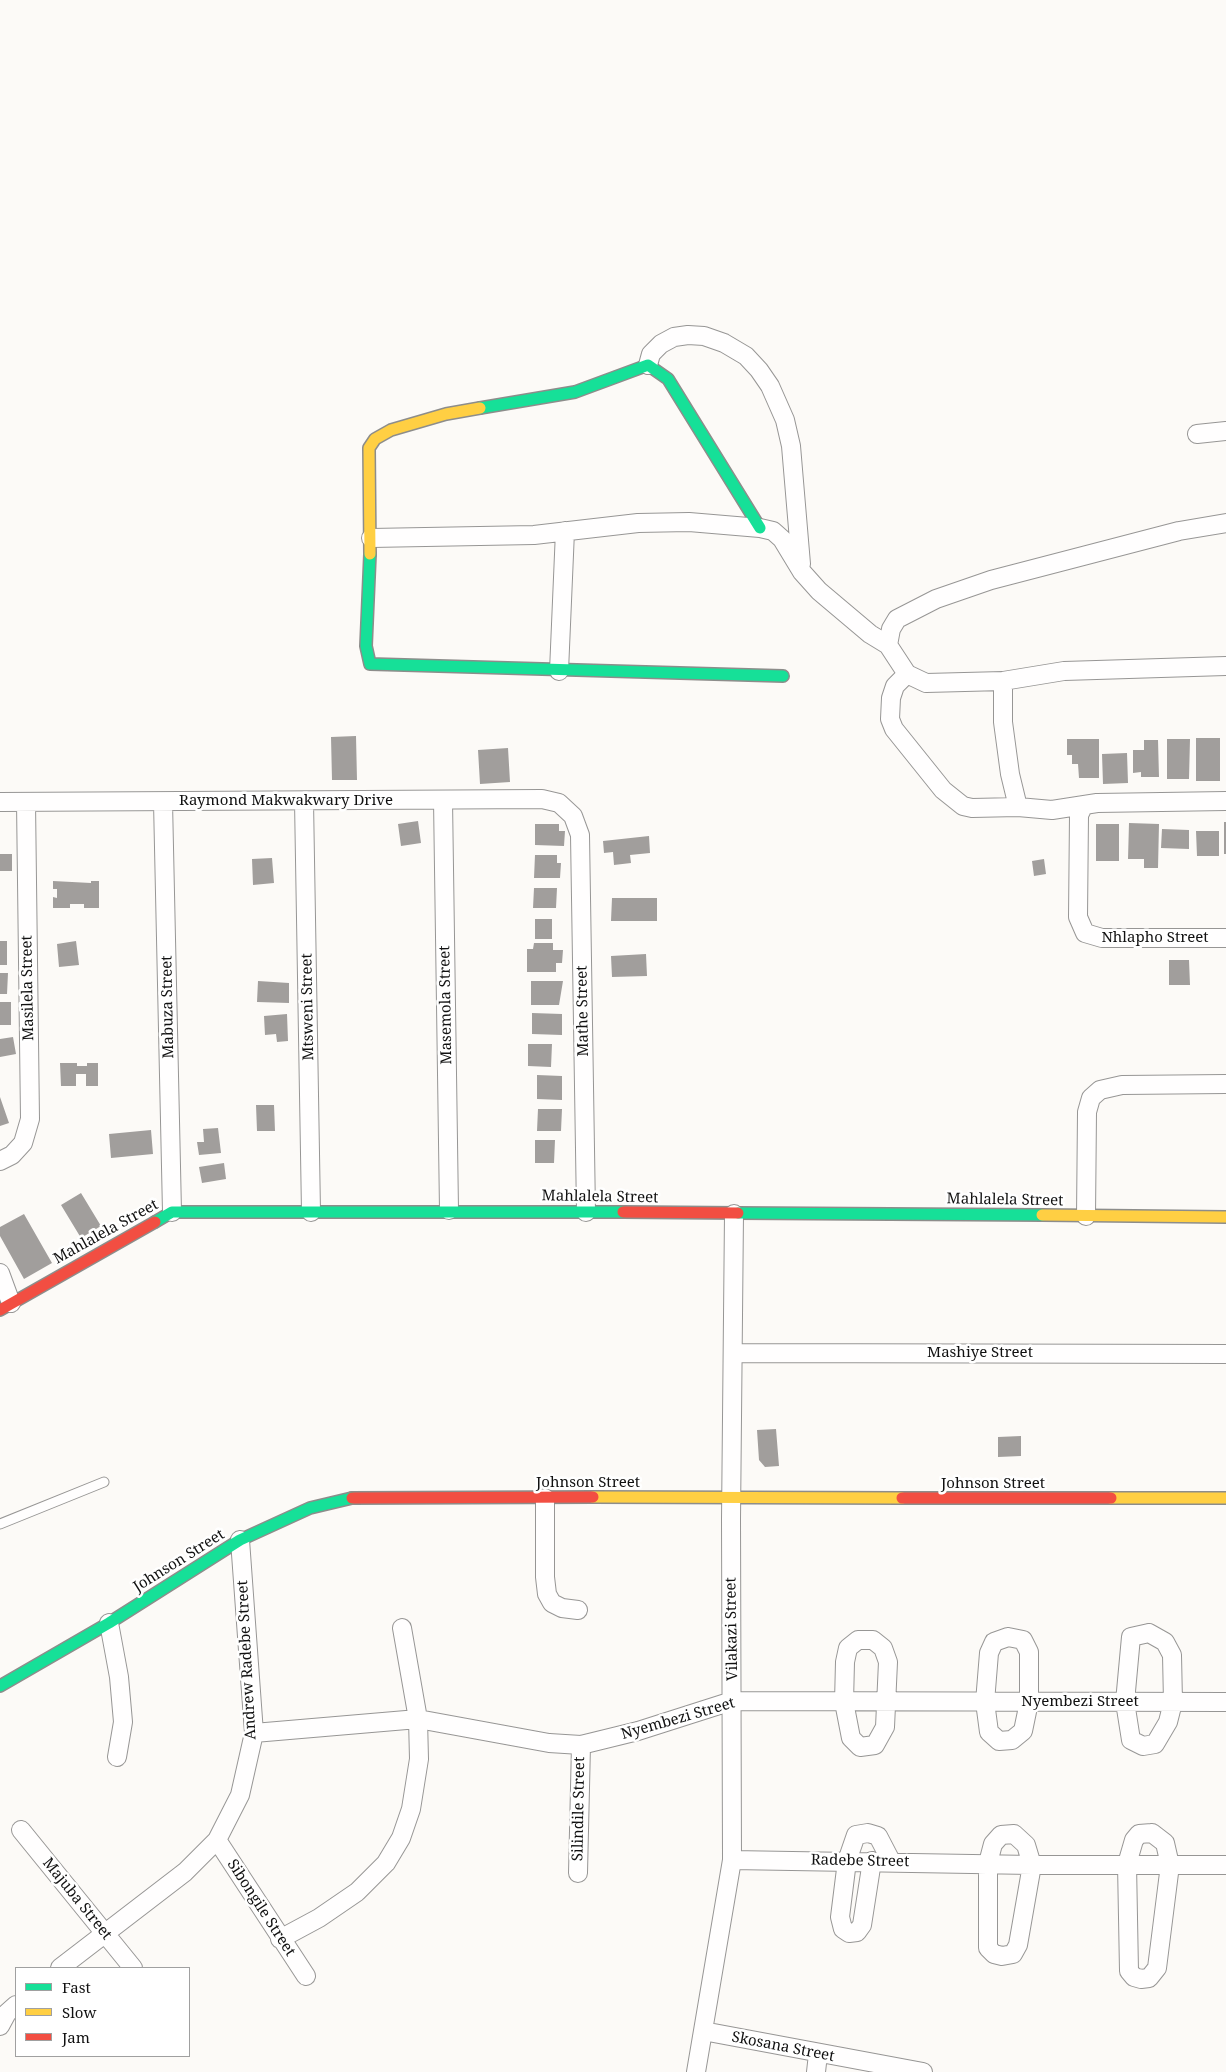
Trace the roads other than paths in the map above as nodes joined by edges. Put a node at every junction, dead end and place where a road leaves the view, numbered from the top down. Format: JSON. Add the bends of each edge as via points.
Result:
{"nodes":[{"id":1,"x":648,"y":365,"type":"junction"},
{"id":2,"x":1226,"y":431,"type":"edge"},
{"id":3,"x":1197,"y":434,"type":"dead end"},
{"id":4,"x":1226,"y":523,"type":"edge"},
{"id":5,"x":760,"y":528,"type":"junction"},
{"id":6,"x":565,"y":531,"type":"junction"},
{"id":7,"x":371,"y":538,"type":"junction"},
{"id":8,"x":802,"y":572,"type":"junction"},
{"id":9,"x":888,"y":645,"type":"junction"},
{"id":10,"x":1226,"y":666,"type":"edge"},
{"id":11,"x":559,"y":671,"type":"junction"},
{"id":12,"x":907,"y":674,"type":"junction"},
{"id":13,"x":784,"y":676,"type":"dead end"},
{"id":14,"x":1003,"y":681,"type":"junction"},
{"id":15,"x":443,"y":800,"type":"junction"},
{"id":16,"x":304,"y":801,"type":"junction"},
{"id":17,"x":1226,"y":801,"type":"edge"},
{"id":18,"x":0,"y":802,"type":"edge"},
{"id":19,"x":26,"y":802,"type":"junction"},
{"id":20,"x":163,"y":802,"type":"junction"},
{"id":21,"x":1084,"y":805,"type":"junction"},
{"id":22,"x":1018,"y":807,"type":"junction"},
{"id":23,"x":569,"y":812,"type":"joint"},
{"id":24,"x":1226,"y":938,"type":"edge"},
{"id":25,"x":1226,"y":1084,"type":"edge"},
{"id":26,"x":0,"y":1161,"type":"edge"},
{"id":27,"x":449,"y":1210,"type":"junction"},
{"id":28,"x":172,"y":1212,"type":"junction"},
{"id":29,"x":311,"y":1212,"type":"junction"},
{"id":30,"x":586,"y":1212,"type":"junction"},
{"id":31,"x":734,"y":1214,"type":"junction"},
{"id":32,"x":1086,"y":1216,"type":"junction"},
{"id":33,"x":1226,"y":1217,"type":"edge"},
{"id":34,"x":0,"y":1273,"type":"edge"},
{"id":35,"x":6,"y":1306,"type":"edge"},
{"id":36,"x":734,"y":1353,"type":"junction"},
{"id":37,"x":1226,"y":1354,"type":"edge"},
{"id":38,"x":104,"y":1482,"type":"dead end"},
{"id":39,"x":545,"y":1498,"type":"junction"},
{"id":40,"x":731,"y":1498,"type":"junction"},
{"id":41,"x":1226,"y":1498,"type":"edge"},
{"id":42,"x":0,"y":1524,"type":"edge"},
{"id":43,"x":240,"y":1540,"type":"junction"},
{"id":44,"x":578,"y":1610,"type":"dead end"},
{"id":45,"x":109,"y":1623,"type":"junction"},
{"id":46,"x":402,"y":1628,"type":"dead end"},
{"id":47,"x":0,"y":1686,"type":"edge"},
{"id":48,"x":732,"y":1701,"type":"junction"},
{"id":49,"x":844,"y":1702,"type":"junction"},
{"id":50,"x":887,"y":1702,"type":"junction"},
{"id":51,"x":985,"y":1702,"type":"junction"},
{"id":52,"x":1028,"y":1702,"type":"junction"},
{"id":53,"x":1125,"y":1702,"type":"junction"},
{"id":54,"x":1173,"y":1702,"type":"junction"},
{"id":55,"x":1226,"y":1702,"type":"edge"},
{"id":56,"x":418,"y":1719,"type":"junction"},
{"id":57,"x":254,"y":1733,"type":"junction"},
{"id":58,"x":581,"y":1745,"type":"junction"},
{"id":59,"x":117,"y":1757,"type":"dead end"},
{"id":60,"x":21,"y":1830,"type":"dead end"},
{"id":61,"x":217,"y":1840,"type":"junction"},
{"id":62,"x":732,"y":1860,"type":"junction"},
{"id":63,"x":847,"y":1861,"type":"junction"},
{"id":64,"x":872,"y":1861,"type":"junction"},
{"id":65,"x":891,"y":1861,"type":"junction"},
{"id":66,"x":988,"y":1863,"type":"junction"},
{"id":67,"x":1127,"y":1864,"type":"junction"},
{"id":68,"x":1032,"y":1865,"type":"junction"},
{"id":69,"x":1170,"y":1865,"type":"junction"},
{"id":70,"x":1226,"y":1865,"type":"edge"},
{"id":71,"x":578,"y":1872,"type":"dead end"},
{"id":72,"x":106,"y":1933,"type":"junction"},
{"id":73,"x":280,"y":1939,"type":"junction"},
{"id":74,"x":61,"y":1967,"type":"edge"},
{"id":75,"x":131,"y":1967,"type":"edge"},
{"id":76,"x":306,"y":1976,"type":"dead end"},
{"id":77,"x":703,"y":2031,"type":"junction"},
{"id":78,"x":818,"y":2054,"type":"junction"},
{"id":79,"x":696,"y":2072,"type":"edge"},
{"id":80,"x":816,"y":2072,"type":"edge"},
{"id":81,"x":923,"y":2072,"type":"edge"}],
"edges":[{"from":1,"to":5,"type":"street","via":[[668,379]]},
{"from":1,"to":7,"type":"street","via":[[575,392],[446,414],[391,430],[374,439],[369,448]]},
{"from":1,"to":8,"type":"street","via":[[651,354],[661,344],[688,335],[724,343],[746,356],[759,370],[785,420],[791,446]]},
{"from":2,"to":3,"type":"street"},
{"from":4,"to":9,"type":"street","via":[[1179,531],[1047,565],[945,596],[897,618]]},
{"from":5,"to":6,"type":"street","via":[[689,522],[638,523]]},
{"from":5,"to":8,"type":"street","via":[[772,531],[782,539]]},
{"from":6,"to":7,"type":"street","via":[[534,535]]},
{"from":6,"to":11,"type":"street"},
{"from":7,"to":11,"type":"street","via":[[366,646],[370,664]]},
{"from":8,"to":9,"type":"street","via":[[854,622]]},
{"from":9,"to":12,"type":"street"},
{"from":10,"to":14,"type":"street","via":[[1064,671]]},
{"from":11,"to":13,"type":"street"},
{"from":12,"to":14,"type":"street","via":[[926,682]]},
{"from":12,"to":22,"type":"street","via":[[895,686],[890,719],[894,729],[943,790],[963,806]]},
{"from":14,"to":22,"type":"street","via":[[1003,722]]},
{"from":15,"to":16,"type":"street","name":"Raymond Makwakwary Drive"},
{"from":15,"to":23,"type":"street","name":"Raymond Makwakwary Drive","via":[[542,799],[559,803]]},
{"from":15,"to":27,"type":"street","name":"Masemola Street"},
{"from":16,"to":20,"type":"street","name":"Raymond Makwakwary Drive"},
{"from":16,"to":29,"type":"street","name":"Mtsweni Street"},
{"from":17,"to":21,"type":"street","via":[[1153,800]]},
{"from":18,"to":19,"type":"street","name":"Raymond Makwakwary Drive"},
{"from":19,"to":20,"type":"street","name":"Raymond Makwakwary Drive"},
{"from":19,"to":26,"type":"street","name":"Masilela Street","via":[[30,1119],[23,1143],[12,1155]]},
{"from":20,"to":28,"type":"street","name":"Mabuza Street"},
{"from":21,"to":22,"type":"street","via":[[1052,810]]},
{"from":21,"to":24,"type":"street","name":"Nhlapho Street","via":[[1079,815],[1078,917],[1085,933],[1102,938]]},
{"from":23,"to":30,"type":"street","name":"Mathe Street","via":[[580,835]]},
{"from":25,"to":32,"type":"street","via":[[1122,1085],[1100,1090],[1091,1098],[1087,1112]]},
{"from":27,"to":29,"type":"street","name":"Mahlalela Street"},
{"from":27,"to":30,"type":"street","name":"Mahlalela Street"},
{"from":28,"to":29,"type":"street","name":"Mahlalela Street"},
{"from":28,"to":35,"type":"street","name":"Mahlalela Street"},
{"from":30,"to":31,"type":"street","name":"Mahlalela Street"},
{"from":31,"to":32,"type":"street","name":"Mahlalela Street"},
{"from":31,"to":36,"type":"street","name":"Vilakazi Street"},
{"from":32,"to":33,"type":"street","name":"Mahlalela Street"},
{"from":34,"to":35,"type":"street"},
{"from":36,"to":37,"type":"street","name":"Mashiye Street"},
{"from":36,"to":40,"type":"street","name":"Vilakazi Street"},
{"from":38,"to":42,"type":"lane"},
{"from":39,"to":40,"type":"street","name":"Johnson Street"},
{"from":39,"to":43,"type":"street","name":"Johnson Street","via":[[357,1497],[310,1508]]},
{"from":39,"to":44,"type":"street","via":[[548,1594],[552,1603]]},
{"from":40,"to":41,"type":"street","name":"Johnson Street"},
{"from":40,"to":48,"type":"street","name":"Vilakazi Street"},
{"from":43,"to":45,"type":"street","name":"Johnson Street"},
{"from":43,"to":57,"type":"street","name":"Andrew Radebe Street"},
{"from":45,"to":47,"type":"street","name":"Johnson Street"},
{"from":45,"to":59,"type":"street","via":[[124,1722]]},
{"from":46,"to":56,"type":"street"},
{"from":48,"to":49,"type":"street","name":"Nyembezi Street"},
{"from":48,"to":58,"type":"street","name":"Nyembezi Street"},
{"from":48,"to":62,"type":"street","name":"Vilakazi Street"},
{"from":49,"to":50,"type":"street","name":"Nyembezi Street"},
{"from":49,"to":50,"type":"street","via":[[851,1738],[860,1747],[875,1744],[885,1727]]},
{"from":49,"to":50,"type":"street","via":[[848,1648],[858,1640],[873,1640],[883,1648],[888,1662]]},
{"from":50,"to":51,"type":"street","name":"Nyembezi Street"},
{"from":51,"to":52,"type":"street","name":"Nyembezi Street"},
{"from":51,"to":52,"type":"street","via":[[989,1732],[999,1741],[1012,1740],[1023,1731]]},
{"from":51,"to":52,"type":"street","via":[[989,1653],[994,1642],[1008,1637],[1023,1640],[1029,1652]]},
{"from":52,"to":53,"type":"street","name":"Nyembezi Street"},
{"from":53,"to":54,"type":"street","name":"Nyembezi Street"},
{"from":53,"to":54,"type":"street","via":[[1131,1740],[1143,1746],[1156,1744],[1168,1722]]},
{"from":53,"to":54,"type":"street","via":[[1131,1636],[1149,1633],[1165,1642],[1172,1655]]},
{"from":54,"to":55,"type":"street","name":"Nyembezi Street"},
{"from":56,"to":57,"type":"street","name":"Nyembezi Street"},
{"from":56,"to":58,"type":"street","name":"Nyembezi Street","via":[[549,1743]]},
{"from":56,"to":73,"type":"street","via":[[419,1759],[411,1809],[401,1838],[386,1863],[357,1892]]},
{"from":57,"to":61,"type":"street","name":"Andrew Radebe Street","via":[[240,1795]]},
{"from":58,"to":71,"type":"street","name":"Silindile Street"},
{"from":60,"to":72,"type":"street","name":"Majuba Street"},
{"from":61,"to":72,"type":"street","name":"Andrew Radebe Street","via":[[185,1872]]},
{"from":61,"to":73,"type":"street","name":"Sibongile Street"},
{"from":62,"to":63,"type":"street","name":"Radebe Street"},
{"from":62,"to":77,"type":"street","name":"Vilakazi Street"},
{"from":63,"to":64,"type":"street","name":"Radebe Street"},
{"from":63,"to":64,"type":"street","via":[[840,1917],[843,1929],[849,1934],[862,1926]]},
{"from":63,"to":65,"type":"street","via":[[856,1835],[868,1833],[878,1836]]},
{"from":64,"to":65,"type":"street","name":"Radebe Street"},
{"from":65,"to":66,"type":"street","name":"Radebe Street"},
{"from":66,"to":68,"type":"street","name":"Radebe Street"},
{"from":66,"to":68,"type":"street","via":[[993,1844],[1002,1835],[1014,1834],[1026,1845]]},
{"from":66,"to":68,"type":"street","via":[[988,1948],[1002,1956],[1013,1954],[1018,1945]]},
{"from":67,"to":68,"type":"street","name":"Radebe Street"},
{"from":67,"to":69,"type":"street","name":"Radebe Street"},
{"from":67,"to":69,"type":"street","via":[[1134,1840],[1139,1834],[1152,1833],[1165,1843]]},
{"from":67,"to":69,"type":"street","via":[[1129,1971],[1134,1978],[1141,1979],[1149,1978],[1157,1968]]},
{"from":69,"to":70,"type":"street","name":"Radebe Street"},
{"from":72,"to":74,"type":"street","name":"Andrew Radebe Street"},
{"from":72,"to":75,"type":"street","name":"Majuba Street"},
{"from":73,"to":76,"type":"street","name":"Sibongile Street"},
{"from":77,"to":78,"type":"street","name":"Skosana Street"},
{"from":77,"to":79,"type":"street","name":"Vilakazi Street"},
{"from":78,"to":80,"type":"street"},
{"from":78,"to":81,"type":"street","name":"Skosana Street"}]}
